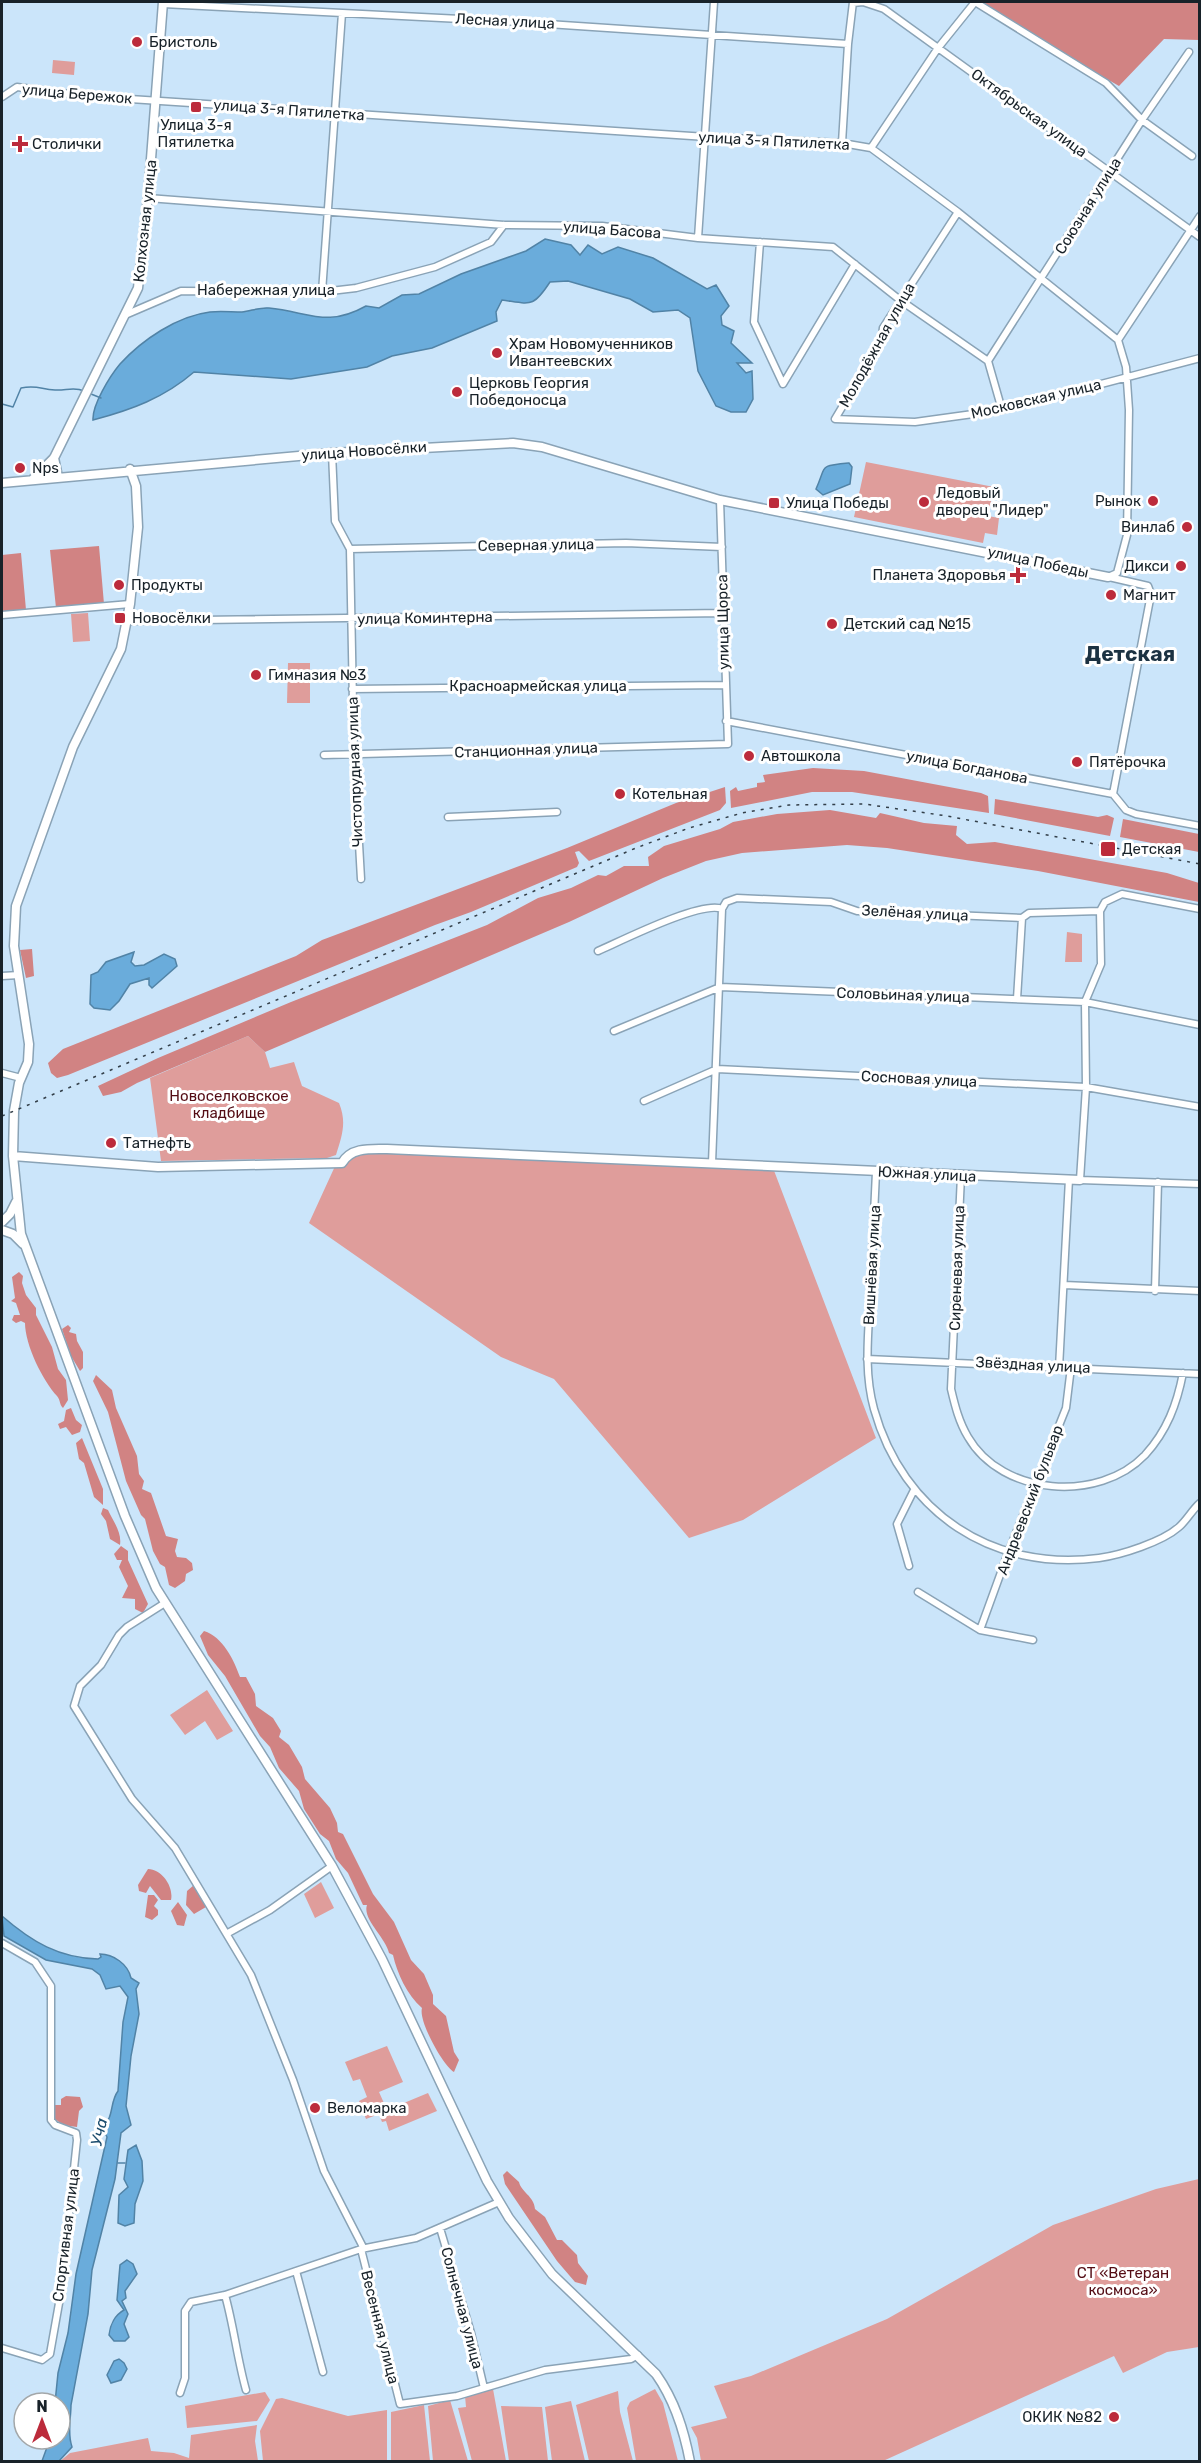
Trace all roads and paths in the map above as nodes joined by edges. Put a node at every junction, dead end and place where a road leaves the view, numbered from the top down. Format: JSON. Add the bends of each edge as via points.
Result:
{"nodes":[{"id":1,"x":714,"y":2,"type":"edge"},
{"id":2,"x":853,"y":2,"type":"edge"},
{"id":3,"x":975,"y":2,"type":"edge"},
{"id":4,"x":163,"y":3,"type":"edge"},
{"id":5,"x":342,"y":13,"type":"junction"},
{"id":6,"x":713,"y":35,"type":"junction"},
{"id":7,"x":848,"y":44,"type":"junction"},
{"id":8,"x":938,"y":48,"type":"junction"},
{"id":9,"x":1189,"y":52,"type":"dead end"},
{"id":10,"x":2,"y":97,"type":"edge"},
{"id":11,"x":155,"y":100,"type":"junction"},
{"id":12,"x":335,"y":113,"type":"junction"},
{"id":13,"x":1142,"y":120,"type":"junction"},
{"id":14,"x":706,"y":137,"type":"junction"},
{"id":15,"x":842,"y":143,"type":"junction"},
{"id":16,"x":872,"y":148,"type":"junction"},
{"id":17,"x":1192,"y":156,"type":"dead end"},
{"id":18,"x":1111,"y":172,"type":"junction"},
{"id":19,"x":148,"y":198,"type":"junction"},
{"id":20,"x":328,"y":212,"type":"junction"},
{"id":21,"x":958,"y":212,"type":"junction"},
{"id":22,"x":1200,"y":216,"type":"edge"},
{"id":23,"x":504,"y":225,"type":"junction"},
{"id":24,"x":1190,"y":231,"type":"junction"},
{"id":25,"x":1200,"y":237,"type":"edge"},
{"id":26,"x":698,"y":238,"type":"junction"},
{"id":27,"x":760,"y":242,"type":"junction"},
{"id":28,"x":855,"y":264,"type":"junction"},
{"id":29,"x":1042,"y":279,"type":"junction"},
{"id":30,"x":322,"y":292,"type":"junction"},
{"id":31,"x":900,"y":300,"type":"junction"},
{"id":32,"x":124,"y":315,"type":"junction"},
{"id":33,"x":1118,"y":340,"type":"junction"},
{"id":34,"x":1200,"y":358,"type":"edge"},
{"id":35,"x":988,"y":361,"type":"junction"},
{"id":36,"x":1128,"y":378,"type":"junction"},
{"id":37,"x":1002,"y":410,"type":"junction"},
{"id":38,"x":835,"y":419,"type":"joint"},
{"id":39,"x":332,"y":453,"type":"junction"},
{"id":40,"x":54,"y":458,"type":"junction"},
{"id":41,"x":130,"y":469,"type":"junction"},
{"id":42,"x":58,"y":477,"type":"junction"},
{"id":43,"x":33,"y":480,"type":"junction"},
{"id":44,"x":2,"y":483,"type":"edge"},
{"id":45,"x":720,"y":500,"type":"junction"},
{"id":46,"x":722,"y":547,"type":"junction"},
{"id":47,"x":350,"y":549,"type":"junction"},
{"id":48,"x":1108,"y":577,"type":"junction"},
{"id":49,"x":130,"y":604,"type":"junction"},
{"id":50,"x":723,"y":613,"type":"junction"},
{"id":51,"x":2,"y":615,"type":"edge"},
{"id":52,"x":350,"y":619,"type":"junction"},
{"id":53,"x":127,"y":621,"type":"junction"},
{"id":54,"x":724,"y":685,"type":"junction"},
{"id":55,"x":352,"y":689,"type":"junction"},
{"id":56,"x":726,"y":721,"type":"junction"},
{"id":57,"x":728,"y":744,"type":"joint"},
{"id":58,"x":324,"y":755,"type":"dead end"},
{"id":59,"x":354,"y":755,"type":"junction"},
{"id":60,"x":1113,"y":794,"type":"junction"},
{"id":61,"x":557,"y":812,"type":"dead end"},
{"id":62,"x":448,"y":817,"type":"dead end"},
{"id":63,"x":1200,"y":826,"type":"edge"},
{"id":64,"x":361,"y":879,"type":"dead end"},
{"id":65,"x":722,"y":909,"type":"junction"},
{"id":66,"x":1200,"y":909,"type":"edge"},
{"id":67,"x":1100,"y":911,"type":"junction"},
{"id":68,"x":1022,"y":918,"type":"junction"},
{"id":69,"x":598,"y":951,"type":"dead end"},
{"id":70,"x":19,"y":975,"type":"junction"},
{"id":71,"x":2,"y":976,"type":"edge"},
{"id":72,"x":720,"y":987,"type":"junction"},
{"id":73,"x":1017,"y":999,"type":"junction"},
{"id":74,"x":1085,"y":1002,"type":"junction"},
{"id":75,"x":1200,"y":1025,"type":"edge"},
{"id":76,"x":614,"y":1031,"type":"dead end"},
{"id":77,"x":717,"y":1069,"type":"junction"},
{"id":78,"x":2,"y":1073,"type":"edge"},
{"id":79,"x":21,"y":1078,"type":"junction"},
{"id":80,"x":1086,"y":1087,"type":"junction"},
{"id":81,"x":644,"y":1101,"type":"dead end"},
{"id":82,"x":1200,"y":1107,"type":"edge"},
{"id":83,"x":13,"y":1156,"type":"junction"},
{"id":84,"x":712,"y":1163,"type":"junction"},
{"id":85,"x":876,"y":1172,"type":"junction"},
{"id":86,"x":961,"y":1176,"type":"junction"},
{"id":87,"x":1069,"y":1179,"type":"junction"},
{"id":88,"x":1080,"y":1180,"type":"junction"},
{"id":89,"x":1158,"y":1182,"type":"junction"},
{"id":90,"x":1200,"y":1184,"type":"edge"},
{"id":91,"x":16,"y":1202,"type":"junction"},
{"id":92,"x":18,"y":1222,"type":"junction"},
{"id":93,"x":2,"y":1226,"type":"edge"},
{"id":94,"x":24,"y":1246,"type":"junction"},
{"id":95,"x":1064,"y":1285,"type":"junction"},
{"id":96,"x":1155,"y":1291,"type":"junction"},
{"id":97,"x":1200,"y":1291,"type":"edge"},
{"id":98,"x":867,"y":1359,"type":"junction"},
{"id":99,"x":953,"y":1360,"type":"junction"},
{"id":100,"x":1071,"y":1367,"type":"junction"},
{"id":101,"x":1059,"y":1368,"type":"junction"},
{"id":102,"x":1183,"y":1373,"type":"junction"},
{"id":103,"x":1200,"y":1374,"type":"edge"},
{"id":104,"x":1036,"y":1484,"type":"junction"},
{"id":105,"x":914,"y":1490,"type":"junction"},
{"id":106,"x":1200,"y":1503,"type":"edge"},
{"id":107,"x":1008,"y":1552,"type":"junction"},
{"id":108,"x":909,"y":1566,"type":"dead end"},
{"id":109,"x":918,"y":1592,"type":"dead end"},
{"id":110,"x":165,"y":1603,"type":"junction"},
{"id":111,"x":980,"y":1630,"type":"junction"},
{"id":112,"x":1033,"y":1640,"type":"dead end"},
{"id":113,"x":332,"y":1866,"type":"junction"},
{"id":114,"x":228,"y":1933,"type":"junction"},
{"id":115,"x":2,"y":1943,"type":"edge"},
{"id":116,"x":499,"y":2202,"type":"junction"},
{"id":117,"x":440,"y":2228,"type":"junction"},
{"id":118,"x":363,"y":2249,"type":"junction"},
{"id":119,"x":296,"y":2271,"type":"junction"},
{"id":120,"x":225,"y":2295,"type":"junction"},
{"id":121,"x":2,"y":2348,"type":"edge"},
{"id":122,"x":638,"y":2355,"type":"junction"},
{"id":123,"x":323,"y":2372,"type":"dead end"},
{"id":124,"x":484,"y":2388,"type":"junction"},
{"id":125,"x":246,"y":2390,"type":"dead end"},
{"id":126,"x":180,"y":2393,"type":"dead end"},
{"id":127,"x":690,"y":2462,"type":"edge"}],
"edges":[{"from":1,"to":6,"type":"street"},
{"from":2,"to":7,"type":"street"},
{"from":2,"to":8,"type":"street","name":"Октябрьская улица","via":[[884,9]]},
{"from":3,"to":8,"type":"street"},
{"from":3,"to":13,"type":"street","via":[[1106,83]]},
{"from":4,"to":5,"type":"street","name":"Лесная улица"},
{"from":4,"to":11,"type":"street","name":"Колхозная улица"},
{"from":5,"to":6,"type":"street","name":"Лесная улица"},
{"from":5,"to":12,"type":"street"},
{"from":6,"to":7,"type":"street","name":"Лесная улица"},
{"from":6,"to":14,"type":"street"},
{"from":7,"to":15,"type":"street"},
{"from":8,"to":16,"type":"street"},
{"from":8,"to":18,"type":"street","name":"Октябрьская улица"},
{"from":9,"to":13,"type":"street","name":"Союзная улица"},
{"from":10,"to":11,"type":"street","name":"улица Бережок","via":[[17,87]]},
{"from":11,"to":12,"type":"street","name":"улица 3-я Пятилетка"},
{"from":11,"to":19,"type":"street","name":"Колхозная улица"},
{"from":12,"to":14,"type":"street","name":"улица 3-я Пятилетка"},
{"from":12,"to":20,"type":"street"},
{"from":13,"to":17,"type":"street"},
{"from":13,"to":18,"type":"street","name":"Союзная улица"},
{"from":14,"to":15,"type":"street","name":"улица 3-я Пятилетка"},
{"from":14,"to":26,"type":"street"},
{"from":15,"to":16,"type":"street","name":"улица 3-я Пятилетка"},
{"from":16,"to":21,"type":"street","name":"улица 3-я Пятилетка"},
{"from":18,"to":24,"type":"street","name":"Октябрьская улица"},
{"from":18,"to":29,"type":"street","name":"Союзная улица"},
{"from":19,"to":20,"type":"street","name":"улица Басова"},
{"from":19,"to":32,"type":"street","name":"Колхозная улица","via":[[138,288]]},
{"from":20,"to":23,"type":"street","name":"улица Басова"},
{"from":20,"to":30,"type":"street"},
{"from":21,"to":29,"type":"street","name":"улица 3-я Пятилетка"},
{"from":21,"to":31,"type":"street","name":"Молодёжная улица"},
{"from":22,"to":24,"type":"street"},
{"from":23,"to":26,"type":"street","name":"улица Басова","via":[[602,226]]},
{"from":23,"to":30,"type":"street","name":"Набережная улица","via":[[491,242],[435,267],[356,288]]},
{"from":24,"to":25,"type":"street","name":"Октябрьская улица"},
{"from":24,"to":33,"type":"street"},
{"from":26,"to":27,"type":"street","name":"улица Басова"},
{"from":27,"to":28,"type":"street","name":"улица Басова","via":[[832,247]]},
{"from":27,"to":28,"type":"street","via":[[754,322],[783,384]]},
{"from":28,"to":31,"type":"street","name":"улица Басова"},
{"from":29,"to":33,"type":"street","name":"улица 3-я Пятилетка"},
{"from":29,"to":35,"type":"street","name":"Союзная улица"},
{"from":30,"to":32,"type":"street","name":"Набережная улица","via":[[181,291]]},
{"from":31,"to":35,"type":"street","name":"улица Басова"},
{"from":31,"to":38,"type":"street","name":"Молодёжная улица","via":[[883,327],[881,342]]},
{"from":32,"to":40,"type":"street","name":"Колхозная улица"},
{"from":33,"to":36,"type":"street"},
{"from":34,"to":36,"type":"street","name":"Московская улица"},
{"from":35,"to":37,"type":"street"},
{"from":36,"to":37,"type":"street","name":"Московская улица"},
{"from":36,"to":48,"type":"street","via":[[1126,535],[1117,573]]},
{"from":37,"to":38,"type":"street","name":"Московская улица","via":[[915,422]]},
{"from":39,"to":41,"type":"street","name":"улица Новосёлки"},
{"from":39,"to":45,"type":"street","name":"улица Новосёлки","via":[[513,443],[542,447]]},
{"from":39,"to":47,"type":"street","name":"Чистопрудная улица","via":[[335,521]]},
{"from":40,"to":42,"type":"street"},
{"from":40,"to":43,"type":"street","name":"Колхозная улица"},
{"from":41,"to":42,"type":"street","name":"улица Новосёлки"},
{"from":41,"to":49,"type":"street","via":[[138,527]]},
{"from":42,"to":43,"type":"street","name":"улица Новосёлки"},
{"from":43,"to":44,"type":"street","name":"улица Новосёлки"},
{"from":45,"to":46,"type":"street","name":"улица Щорса"},
{"from":45,"to":48,"type":"street","name":"улица Победы"},
{"from":46,"to":47,"type":"street","name":"Северная улица","via":[[626,543]]},
{"from":46,"to":50,"type":"street","name":"улица Щорса"},
{"from":47,"to":52,"type":"street","name":"Чистопрудная улица"},
{"from":48,"to":60,"type":"street","name":"улица Победы","via":[[1148,586],[1151,594]]},
{"from":49,"to":51,"type":"street"},
{"from":49,"to":53,"type":"street"},
{"from":50,"to":52,"type":"street","name":"улица Коминтерна"},
{"from":50,"to":54,"type":"street","name":"улица Щорса"},
{"from":52,"to":53,"type":"street","name":"улица Коминтерна"},
{"from":52,"to":55,"type":"street","name":"Чистопрудная улица"},
{"from":53,"to":70,"type":"street","via":[[121,649],[73,747],[16,906]]},
{"from":54,"to":55,"type":"street","name":"Красноармейская улица"},
{"from":54,"to":56,"type":"street","name":"улица Щорса"},
{"from":55,"to":59,"type":"street","name":"Чистопрудная улица"},
{"from":56,"to":57,"type":"street","name":"улица Щорса"},
{"from":56,"to":60,"type":"street","name":"улица Богданова"},
{"from":57,"to":59,"type":"street","name":"Станционная улица"},
{"from":58,"to":59,"type":"street","name":"Станционная улица"},
{"from":59,"to":64,"type":"street","name":"Чистопрудная улица"},
{"from":60,"to":63,"type":"street","via":[[1126,810],[1136,814]]},
{"from":61,"to":62,"type":"street"},
{"from":65,"to":68,"type":"street","name":"Зелёная улица","via":[[726,902],[737,898],[831,902],[856,911]]},
{"from":65,"to":69,"type":"street","name":"Зелёная улица","via":[[709,907],[692,912]]},
{"from":65,"to":72,"type":"street"},
{"from":66,"to":67,"type":"street","via":[[1122,894],[1104,902]]},
{"from":67,"to":68,"type":"street","name":"Зелёная улица","via":[[1029,913]]},
{"from":67,"to":74,"type":"street","via":[[1101,964]]},
{"from":68,"to":73,"type":"street"},
{"from":70,"to":71,"type":"street"},
{"from":70,"to":79,"type":"street","via":[[29,1044],[28,1062]]},
{"from":72,"to":73,"type":"street","name":"Соловьиная улица"},
{"from":72,"to":76,"type":"street","name":"Соловьиная улица"},
{"from":72,"to":77,"type":"street"},
{"from":73,"to":74,"type":"street","name":"Соловьиная улица"},
{"from":74,"to":75,"type":"street","name":"Соловьиная улица"},
{"from":74,"to":80,"type":"street"},
{"from":77,"to":80,"type":"street","name":"Сосновая улица"},
{"from":77,"to":81,"type":"street","name":"Сосновая улица"},
{"from":77,"to":84,"type":"street"},
{"from":78,"to":79,"type":"street"},
{"from":79,"to":83,"type":"street","via":[[15,1098]]},
{"from":80,"to":82,"type":"street","name":"Сосновая улица"},
{"from":80,"to":88,"type":"street"},
{"from":83,"to":84,"type":"street","name":"Южная улица","via":[[158,1167],[342,1164],[359,1150],[387,1149]]},
{"from":83,"to":91,"type":"street"},
{"from":84,"to":85,"type":"street","name":"Южная улица"},
{"from":85,"to":86,"type":"street","name":"Южная улица"},
{"from":85,"to":98,"type":"street","name":"Вишнёвая улица"},
{"from":86,"to":87,"type":"street","name":"Южная улица"},
{"from":86,"to":99,"type":"street","name":"Сиреневая улица"},
{"from":87,"to":88,"type":"street","name":"Южная улица"},
{"from":87,"to":95,"type":"street"},
{"from":88,"to":89,"type":"street","name":"Южная улица"},
{"from":89,"to":90,"type":"street","name":"Южная улица"},
{"from":89,"to":96,"type":"street"},
{"from":91,"to":92,"type":"street"},
{"from":91,"to":93,"type":"street"},
{"from":92,"to":93,"type":"street"},
{"from":92,"to":94,"type":"street"},
{"from":93,"to":94,"type":"street"},
{"from":94,"to":110,"type":"street","via":[[142,1560]]},
{"from":95,"to":96,"type":"street"},
{"from":95,"to":101,"type":"street"},
{"from":96,"to":97,"type":"street"},
{"from":98,"to":99,"type":"street","name":"Звёздная улица"},
{"from":98,"to":105,"type":"street","name":"Вишнёвая улица","via":[[874,1408]]},
{"from":99,"to":101,"type":"street","name":"Звёздная улица"},
{"from":99,"to":104,"type":"street","name":"Сиреневая улица","via":[[951,1389],[968,1438],[985,1457],[1009,1474]]},
{"from":100,"to":101,"type":"street","name":"Звёздная улица"},
{"from":100,"to":102,"type":"street","name":"Звёздная улица"},
{"from":100,"to":104,"type":"street","name":"Андреевский бульвар","via":[[1066,1408]]},
{"from":102,"to":103,"type":"street","name":"Звёздная улица"},
{"from":102,"to":104,"type":"street","name":"Сиреневая улица","via":[[1164,1431],[1144,1456],[1125,1471],[1098,1483],[1064,1488]]},
{"from":104,"to":107,"type":"street","name":"Андреевский бульвар"},
{"from":105,"to":107,"type":"street","name":"Вишнёвая улица","via":[[940,1515]]},
{"from":105,"to":108,"type":"street","via":[[897,1524]]},
{"from":106,"to":107,"type":"street","name":"Вишнёвая улица","via":[[1178,1528],[1117,1555],[1038,1560]]},
{"from":107,"to":111,"type":"street","name":"Андреевский бульвар"},
{"from":109,"to":111,"type":"street"},
{"from":110,"to":113,"type":"street"},
{"from":110,"to":114,"type":"street","name":"Весенняя улица","via":[[127,1627],[110,1646],[101,1665],[80,1686],[74,1706],[132,1798],[175,1848]]},
{"from":111,"to":112,"type":"street"},
{"from":113,"to":114,"type":"street","via":[[270,1910]]},
{"from":113,"to":116,"type":"street","via":[[415,2025]]},
{"from":114,"to":118,"type":"street","name":"Весенняя улица","via":[[258,1992],[324,2171]]},
{"from":115,"to":121,"type":"street","name":"Спортивная улица","via":[[35,1962],[51,1986],[51,2120],[76,2133],[77,2144],[61,2292],[50,2354],[42,2360]]},
{"from":116,"to":117,"type":"street"},
{"from":116,"to":122,"type":"street","via":[[522,2239],[552,2274]]},
{"from":117,"to":118,"type":"street","via":[[393,2244]]},
{"from":117,"to":124,"type":"street","name":"Солнечная улица"},
{"from":118,"to":119,"type":"street"},
{"from":118,"to":124,"type":"street","name":"Весенняя улица","via":[[400,2404]]},
{"from":119,"to":120,"type":"street"},
{"from":119,"to":123,"type":"street"},
{"from":120,"to":125,"type":"street"},
{"from":120,"to":126,"type":"street","via":[[186,2306],[185,2378]]},
{"from":122,"to":124,"type":"street","via":[[545,2370]]},
{"from":122,"to":127,"type":"street","via":[[656,2374],[673,2402]]}]}
